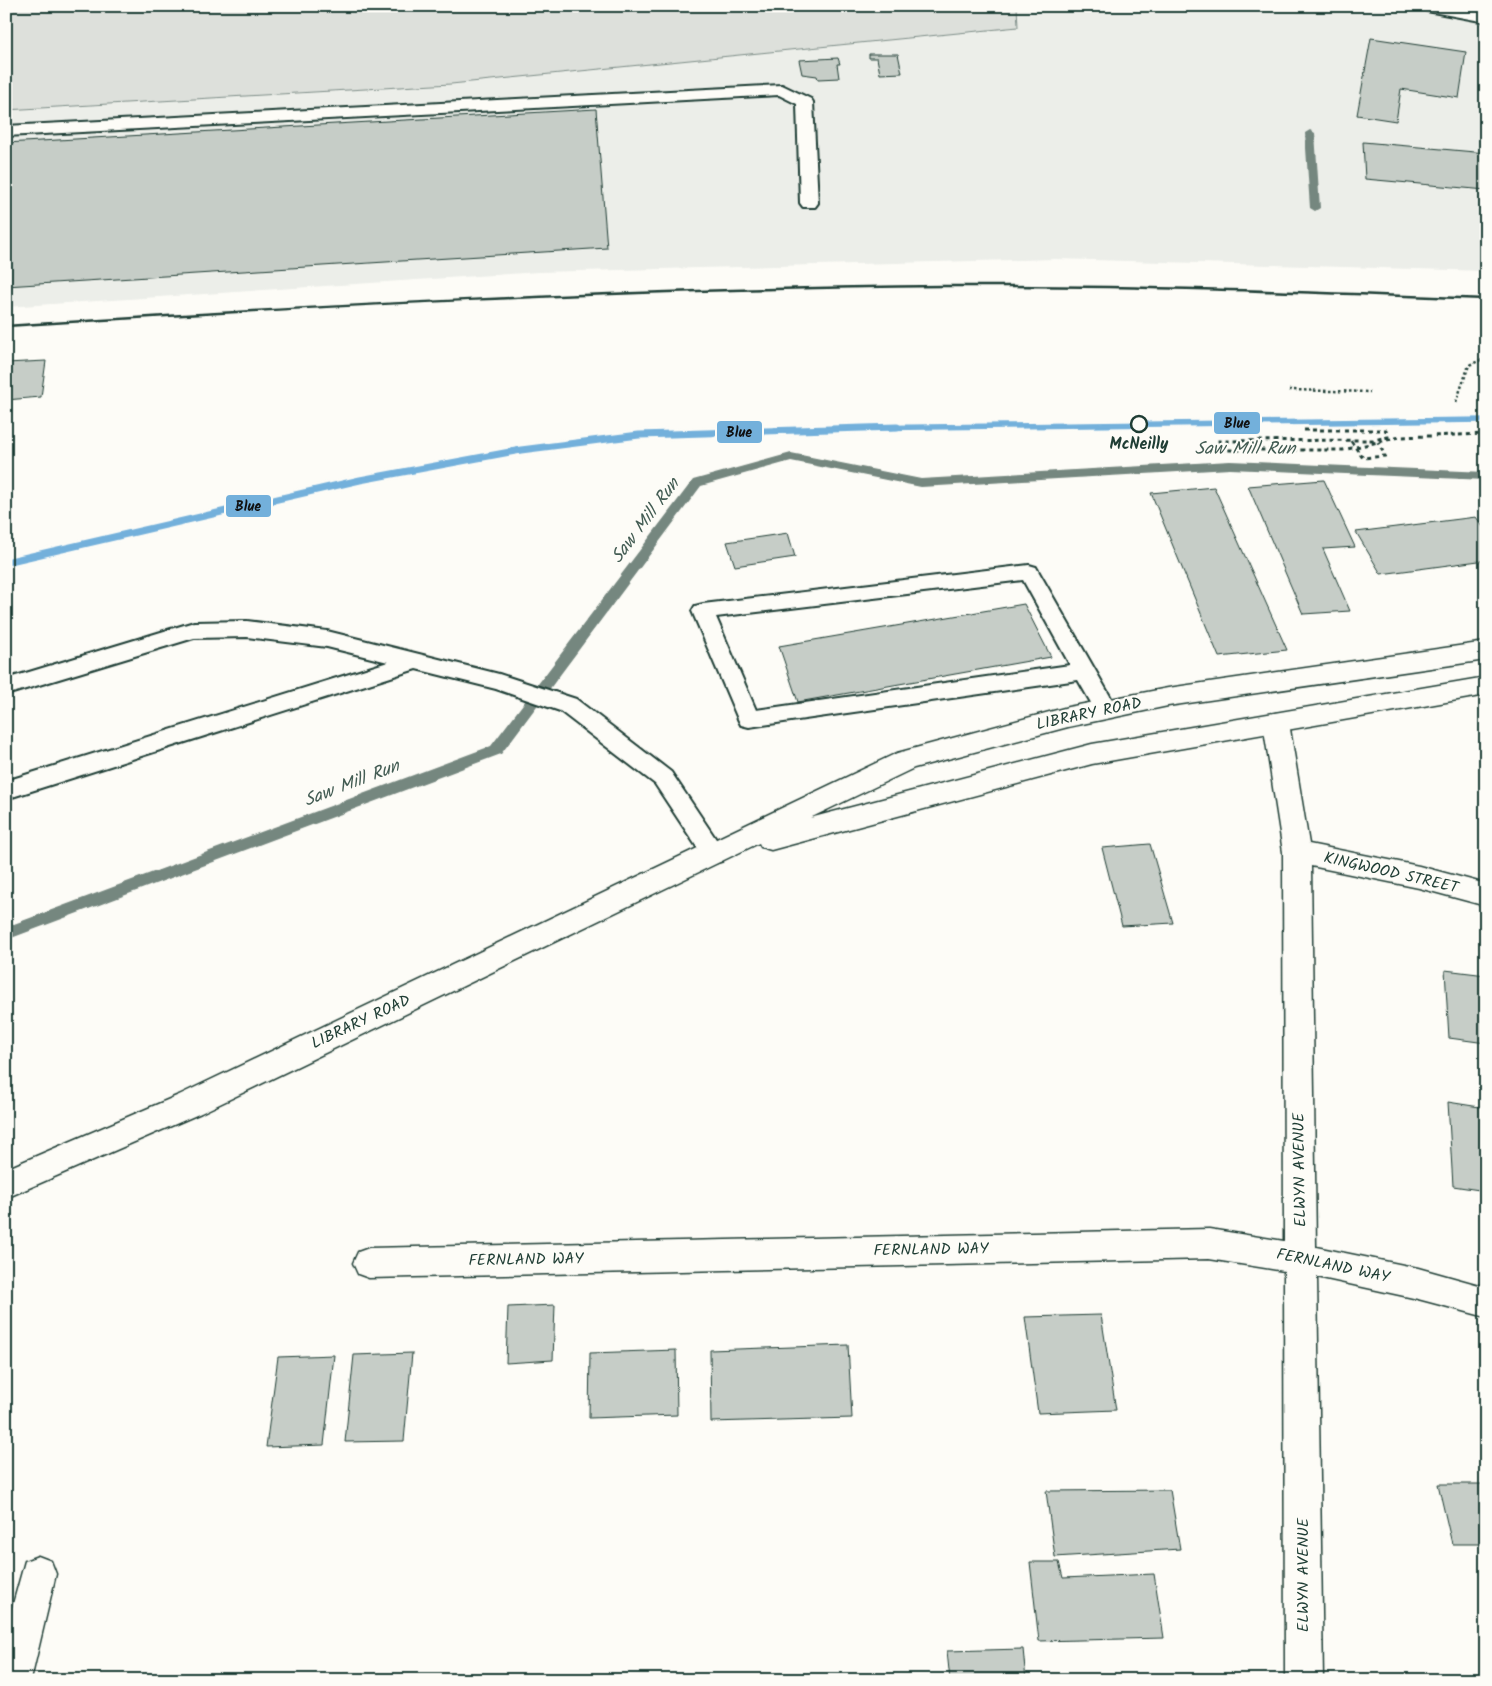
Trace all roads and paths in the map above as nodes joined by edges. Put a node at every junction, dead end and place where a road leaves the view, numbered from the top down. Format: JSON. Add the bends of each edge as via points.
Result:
{"nodes":[{"id":1,"x":1428,"y":6,"type":"edge"},
{"id":2,"x":1486,"y":17,"type":"edge"},
{"id":3,"x":6,"y":131,"type":"edge"},
{"id":4,"x":809,"y":203,"type":"dead end"},
{"id":5,"x":1486,"y":358,"type":"edge"},
{"id":6,"x":1289,"y":390,"type":"dead end"},
{"id":7,"x":1370,"y":392,"type":"dead end"},
{"id":8,"x":1456,"y":402,"type":"dead end"},
{"id":9,"x":1304,"y":430,"type":"dead end"},
{"id":10,"x":1486,"y":434,"type":"edge"},
{"id":11,"x":1351,"y":440,"type":"junction"},
{"id":12,"x":1378,"y":442,"type":"junction"},
{"id":13,"x":1486,"y":651,"type":"edge"},
{"id":14,"x":416,"y":661,"type":"junction"},
{"id":15,"x":1084,"y":671,"type":"junction"},
{"id":16,"x":1486,"y":686,"type":"edge"},
{"id":17,"x":6,"y":687,"type":"edge"},
{"id":18,"x":1106,"y":710,"type":"junction"},
{"id":19,"x":1276,"y":722,"type":"junction"},
{"id":20,"x":6,"y":790,"type":"edge"},
{"id":21,"x":1297,"y":852,"type":"junction"},
{"id":22,"x":714,"y":854,"type":"junction"},
{"id":23,"x":1486,"y":895,"type":"edge"},
{"id":24,"x":6,"y":1184,"type":"edge"},
{"id":25,"x":1300,"y":1258,"type":"junction"},
{"id":26,"x":369,"y":1263,"type":"dead end"},
{"id":27,"x":1486,"y":1302,"type":"edge"},
{"id":28,"x":38,"y":1574,"type":"dead end"},
{"id":29,"x":12,"y":1680,"type":"edge"},
{"id":30,"x":1304,"y":1680,"type":"edge"}],
"edges":[{"from":1,"to":2,"type":"lane"},
{"from":3,"to":4,"type":"lane","via":[[782,90],[806,102]]},
{"from":5,"to":8,"type":"path","via":[[1469,365]]},
{"from":6,"to":7,"type":"path"},
{"from":9,"to":11,"type":"path","via":[[1386,430],[1388,437]]},
{"from":10,"to":12,"type":"path","via":[[1400,437]]},
{"from":11,"to":12,"type":"path","via":[[1363,458],[1385,456]]},
{"from":11,"to":12,"type":"path","via":[[1217,441],[1218,450],[1343,450]]},
{"from":13,"to":18,"type":"main road","name":"LIBRARY ROAD","via":[[1168,697]]},
{"from":14,"to":17,"type":"lane","via":[[328,639],[247,628],[194,630]]},
{"from":14,"to":20,"type":"lane"},
{"from":14,"to":22,"type":"lane","via":[[499,682],[568,706],[663,778]]},
{"from":15,"to":15,"type":"lane","via":[[1029,572],[703,611],[749,718]]},
{"from":15,"to":18,"type":"lane"},
{"from":16,"to":19,"type":"main road","name":"LIBRARY ROAD"},
{"from":18,"to":22,"type":"main road","name":"LIBRARY ROAD","via":[[1068,716],[906,760]]},
{"from":19,"to":21,"type":"main road","name":"ELWYN AVENUE"},
{"from":19,"to":22,"type":"main road","name":"LIBRARY ROAD","via":[[1092,754]]},
{"from":21,"to":23,"type":"main road","name":"KINGWOOD STREET","via":[[1419,877]]},
{"from":21,"to":25,"type":"main road","name":"ELWYN AVENUE"},
{"from":22,"to":24,"type":"main road","name":"LIBRARY ROAD","via":[[190,1104]]},
{"from":25,"to":26,"type":"main road","name":"FERNLAND WAY","via":[[1209,1244]]},
{"from":25,"to":27,"type":"main road","name":"FERNLAND WAY"},
{"from":25,"to":30,"type":"main road","name":"ELWYN AVENUE"},
{"from":28,"to":29,"type":"main road"}]}
